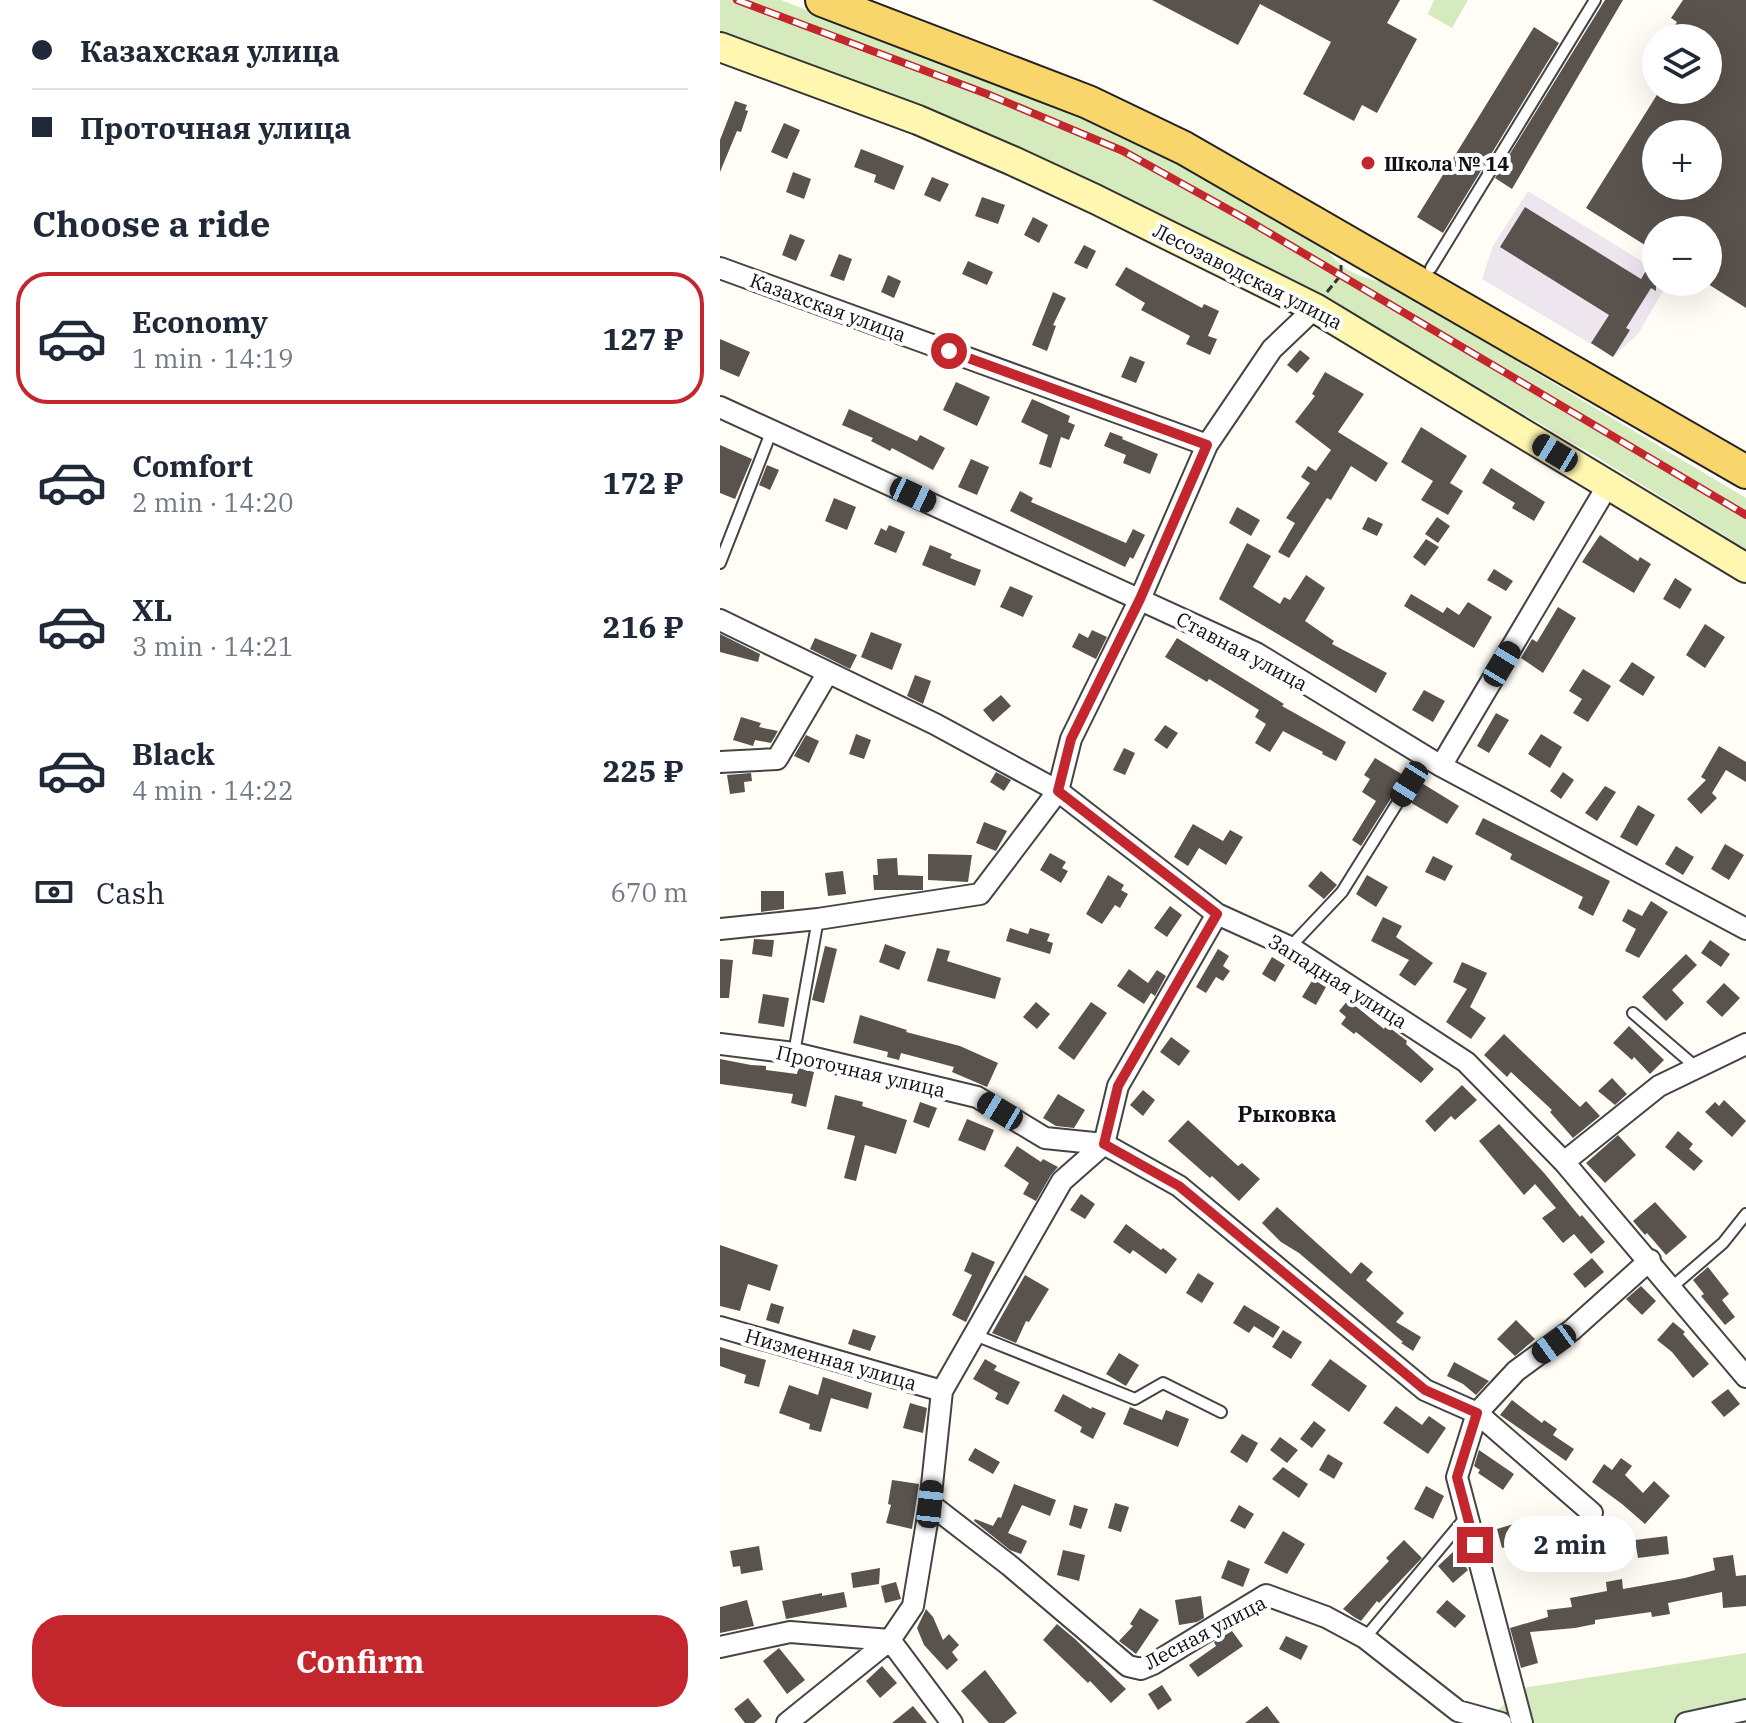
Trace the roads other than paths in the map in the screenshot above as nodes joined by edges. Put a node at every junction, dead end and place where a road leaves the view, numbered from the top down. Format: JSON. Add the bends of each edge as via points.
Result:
{"nodes":[{"id":1,"x":822,"y":0,"type":"edge"},
{"id":2,"x":880,"y":0,"type":"edge"},
{"id":3,"x":1595,"y":0,"type":"edge"},
{"id":4,"x":720,"y":47,"type":"edge"},
{"id":5,"x":720,"y":268,"type":"edge"},
{"id":6,"x":1431,"y":268,"type":"junction"},
{"id":7,"x":1315,"y":308,"type":"junction"},
{"id":8,"x":720,"y":407,"type":"edge"},
{"id":9,"x":772,"y":430,"type":"junction"},
{"id":10,"x":1207,"y":445,"type":"junction"},
{"id":11,"x":1746,"y":447,"type":"edge"},
{"id":12,"x":1746,"y":472,"type":"edge"},
{"id":13,"x":1608,"y":485,"type":"junction"},
{"id":14,"x":720,"y":563,"type":"edge"},
{"id":15,"x":1746,"y":568,"type":"edge"},
{"id":16,"x":1140,"y":599,"type":"junction"},
{"id":17,"x":720,"y":620,"type":"edge"},
{"id":18,"x":827,"y":674,"type":"junction"},
{"id":19,"x":720,"y":762,"type":"edge"},
{"id":20,"x":1433,"y":762,"type":"junction"},
{"id":21,"x":1058,"y":791,"type":"junction"},
{"id":22,"x":1217,"y":914,"type":"junction"},
{"id":23,"x":818,"y":919,"type":"junction"},
{"id":24,"x":720,"y":929,"type":"edge"},
{"id":25,"x":1746,"y":929,"type":"edge"},
{"id":26,"x":1290,"y":947,"type":"junction"},
{"id":27,"x":1633,"y":1013,"type":"dead end"},
{"id":28,"x":720,"y":1044,"type":"edge"},
{"id":29,"x":1746,"y":1044,"type":"edge"},
{"id":30,"x":794,"y":1053,"type":"junction"},
{"id":31,"x":1697,"y":1068,"type":"junction"},
{"id":32,"x":1104,"y":1144,"type":"junction"},
{"id":33,"x":1564,"y":1162,"type":"junction"},
{"id":34,"x":1746,"y":1214,"type":"edge"},
{"id":35,"x":1650,"y":1260,"type":"junction"},
{"id":36,"x":1672,"y":1287,"type":"junction"},
{"id":37,"x":720,"y":1327,"type":"edge"},
{"id":38,"x":975,"y":1335,"type":"junction"},
{"id":39,"x":1746,"y":1377,"type":"edge"},
{"id":40,"x":942,"y":1391,"type":"junction"},
{"id":41,"x":1221,"y":1412,"type":"dead end"},
{"id":42,"x":1477,"y":1413,"type":"junction"},
{"id":43,"x":930,"y":1504,"type":"junction"},
{"id":44,"x":1592,"y":1513,"type":"dead end"},
{"id":45,"x":1467,"y":1515,"type":"junction"},
{"id":46,"x":1365,"y":1638,"type":"junction"},
{"id":47,"x":890,"y":1640,"type":"junction"},
{"id":48,"x":720,"y":1647,"type":"edge"},
{"id":49,"x":1746,"y":1710,"type":"edge"},
{"id":50,"x":787,"y":1723,"type":"edge"},
{"id":51,"x":952,"y":1723,"type":"edge"},
{"id":52,"x":1501,"y":1723,"type":"edge"},
{"id":53,"x":1522,"y":1723,"type":"edge"},
{"id":54,"x":1686,"y":1723,"type":"edge"}],
"edges":[{"from":1,"to":12,"type":"main road","via":[[1088,102],[1184,148]]},
{"from":2,"to":6,"type":"main road","via":[[1097,83],[1194,129]]},
{"from":3,"to":6,"type":"lane"},
{"from":4,"to":7,"type":"street","name":"Лесозаводская улица","via":[[1013,161]]},
{"from":5,"to":10,"type":"street","name":"Казахская улица"},
{"from":6,"to":11,"type":"main road"},
{"from":7,"to":10,"type":"street","via":[[1272,349]]},
{"from":7,"to":13,"type":"street","name":"Лесозаводская улица"},
{"from":8,"to":9,"type":"street","name":"Ставная улица"},
{"from":9,"to":14,"type":"lane"},
{"from":9,"to":16,"type":"street","name":"Ставная улица"},
{"from":10,"to":16,"type":"street"},
{"from":13,"to":15,"type":"street","name":"Лесозаводская улица"},
{"from":13,"to":20,"type":"street"},
{"from":16,"to":20,"type":"street","name":"Ставная улица","via":[[1256,653]]},
{"from":16,"to":21,"type":"street","via":[[1071,739]]},
{"from":17,"to":18,"type":"street","name":"Западная улица"},
{"from":18,"to":19,"type":"street","via":[[777,759]]},
{"from":18,"to":21,"type":"street","name":"Западная улица","via":[[935,724]]},
{"from":20,"to":25,"type":"street","name":"Ставная улица"},
{"from":20,"to":26,"type":"lane","via":[[1342,892]]},
{"from":21,"to":22,"type":"street","name":"Западная улица"},
{"from":21,"to":23,"type":"street","via":[[980,894]]},
{"from":22,"to":26,"type":"street","name":"Западная улица"},
{"from":22,"to":32,"type":"street","via":[[1118,1086]]},
{"from":23,"to":24,"type":"street"},
{"from":23,"to":30,"type":"lane"},
{"from":26,"to":33,"type":"street","name":"Западная улица","via":[[1466,1062]]},
{"from":27,"to":31,"type":"lane"},
{"from":28,"to":30,"type":"street","name":"Проточная улица"},
{"from":29,"to":31,"type":"street"},
{"from":30,"to":32,"type":"street","name":"Проточная улица","via":[[977,1097],[1045,1138]]},
{"from":31,"to":33,"type":"street","via":[[1659,1086]]},
{"from":32,"to":38,"type":"street","via":[[1062,1181]]},
{"from":32,"to":42,"type":"street","name":"Проточная улица","via":[[1179,1186],[1425,1390]]},
{"from":33,"to":35,"type":"street","name":"Западная улица"},
{"from":34,"to":36,"type":"lane","via":[[1723,1243]]},
{"from":35,"to":36,"type":"street","name":"Западная улица"},
{"from":35,"to":42,"type":"street","via":[[1572,1330],[1516,1371]]},
{"from":36,"to":39,"type":"street","name":"Западная улица"},
{"from":37,"to":40,"type":"street","name":"Низменная улица"},
{"from":38,"to":40,"type":"street"},
{"from":38,"to":41,"type":"lane","via":[[1135,1399],[1163,1383]]},
{"from":40,"to":43,"type":"street"},
{"from":42,"to":44,"type":"street","name":"Проточная улица"},
{"from":42,"to":45,"type":"street","via":[[1457,1477]]},
{"from":43,"to":46,"type":"street","name":"Лесная улица","via":[[1128,1666],[1141,1669],[1153,1664],[1266,1595]]},
{"from":43,"to":47,"type":"street","via":[[913,1606]]},
{"from":45,"to":46,"type":"lane"},
{"from":45,"to":53,"type":"street"},
{"from":46,"to":52,"type":"street","name":"Лесная улица","via":[[1458,1711]]},
{"from":47,"to":48,"type":"street","via":[[790,1632]]},
{"from":47,"to":50,"type":"street"},
{"from":47,"to":51,"type":"street"},
{"from":49,"to":54,"type":"street"}]}
